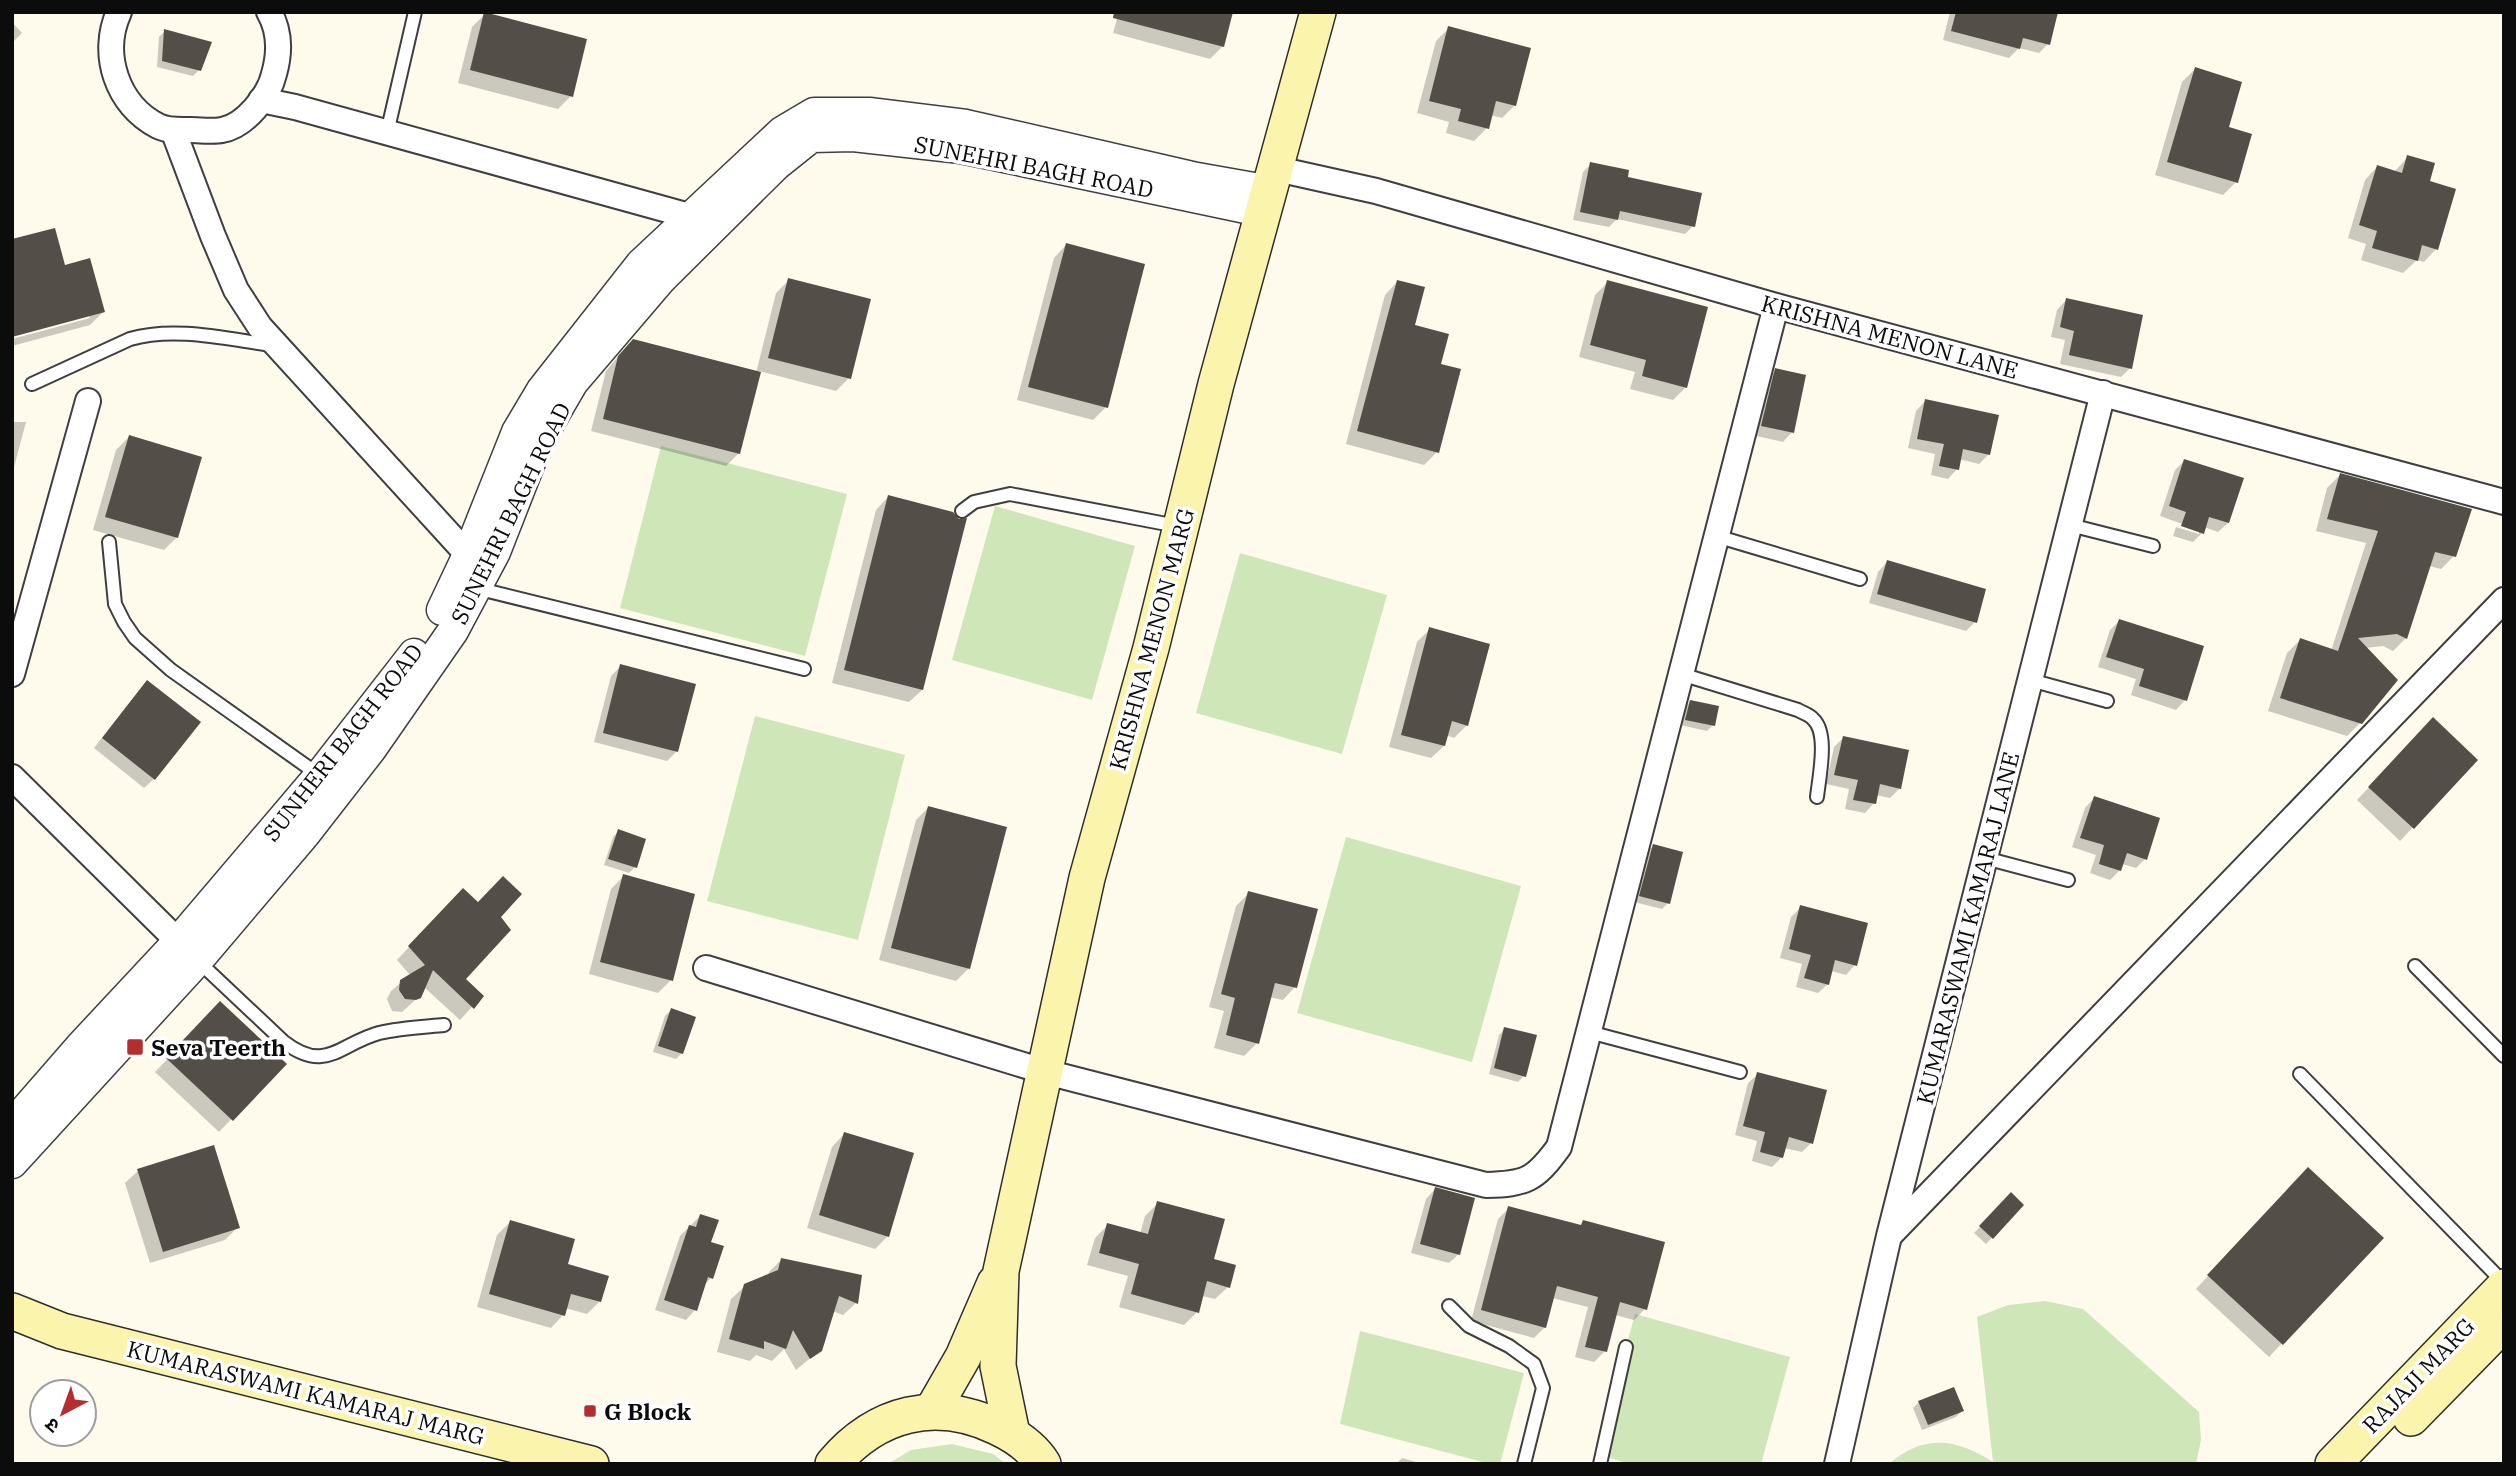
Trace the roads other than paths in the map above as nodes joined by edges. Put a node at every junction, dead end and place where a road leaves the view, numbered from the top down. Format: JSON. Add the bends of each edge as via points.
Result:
{"nodes":[{"id":1,"x":120,"y":12,"type":"edge"},
{"id":2,"x":269,"y":12,"type":"edge"},
{"id":3,"x":415,"y":12,"type":"edge"},
{"id":4,"x":1318,"y":12,"type":"edge"},
{"id":5,"x":261,"y":100,"type":"junction"},
{"id":6,"x":173,"y":130,"type":"junction"},
{"id":7,"x":387,"y":133,"type":"junction"},
{"id":8,"x":1271,"y":191,"type":"junction"},
{"id":9,"x":693,"y":217,"type":"junction"},
{"id":10,"x":1776,"y":306,"type":"junction"},
{"id":11,"x":276,"y":345,"type":"junction"},
{"id":12,"x":32,"y":384,"type":"dead end"},
{"id":13,"x":2103,"y":394,"type":"junction"},
{"id":14,"x":88,"y":401,"type":"dead end"},
{"id":15,"x":2504,"y":502,"type":"edge"},
{"id":16,"x":962,"y":511,"type":"dead end"},
{"id":17,"x":2070,"y":525,"type":"junction"},
{"id":18,"x":1181,"y":527,"type":"junction"},
{"id":19,"x":1716,"y":536,"type":"junction"},
{"id":20,"x":109,"y":542,"type":"dead end"},
{"id":21,"x":2153,"y":546,"type":"dead end"},
{"id":22,"x":468,"y":555,"type":"junction"},
{"id":23,"x":1860,"y":579,"type":"dead end"},
{"id":24,"x":476,"y":588,"type":"junction"},
{"id":25,"x":2504,"y":600,"type":"edge"},
{"id":26,"x":804,"y":669,"type":"dead end"},
{"id":27,"x":12,"y":674,"type":"edge"},
{"id":28,"x":1681,"y":674,"type":"junction"},
{"id":29,"x":2030,"y":680,"type":"junction"},
{"id":30,"x":2108,"y":701,"type":"dead end"},
{"id":31,"x":320,"y":775,"type":"junction"},
{"id":32,"x":12,"y":777,"type":"edge"},
{"id":33,"x":1817,"y":797,"type":"dead end"},
{"id":34,"x":1985,"y":858,"type":"junction"},
{"id":35,"x":2068,"y":880,"type":"dead end"},
{"id":36,"x":188,"y":952,"type":"junction"},
{"id":37,"x":2414,"y":966,"type":"dead end"},
{"id":38,"x":706,"y":968,"type":"dead end"},
{"id":39,"x":444,"y":1025,"type":"dead end"},
{"id":40,"x":1589,"y":1032,"type":"junction"},
{"id":41,"x":2504,"y":1056,"type":"edge"},
{"id":42,"x":1046,"y":1072,"type":"junction"},
{"id":43,"x":1740,"y":1072,"type":"dead end"},
{"id":44,"x":2300,"y":1074,"type":"dead end"},
{"id":45,"x":12,"y":1125,"type":"edge"},
{"id":46,"x":12,"y":1163,"type":"edge"},
{"id":47,"x":1889,"y":1236,"type":"junction"},
{"id":48,"x":1001,"y":1271,"type":"junction"},
{"id":49,"x":2504,"y":1285,"type":"edge"},
{"id":50,"x":1449,"y":1306,"type":"dead end"},
{"id":51,"x":12,"y":1311,"type":"edge"},
{"id":52,"x":2504,"y":1323,"type":"edge"},
{"id":53,"x":62,"y":1331,"type":"junction"},
{"id":54,"x":12,"y":1334,"type":"edge"},
{"id":55,"x":1626,"y":1347,"type":"dead end"},
{"id":56,"x":932,"y":1412,"type":"junction"},
{"id":57,"x":1012,"y":1434,"type":"junction"},
{"id":58,"x":833,"y":1463,"type":"edge"},
{"id":59,"x":591,"y":1464,"type":"edge"},
{"id":60,"x":1043,"y":1464,"type":"edge"},
{"id":61,"x":1524,"y":1464,"type":"edge"},
{"id":62,"x":1600,"y":1464,"type":"edge"},
{"id":63,"x":1837,"y":1464,"type":"edge"},
{"id":64,"x":2333,"y":1464,"type":"edge"},
{"id":65,"x":2366,"y":1464,"type":"edge"}],
"edges":[{"from":1,"to":6,"type":"street","via":[[110,46],[115,79],[132,107],[159,127]]},
{"from":2,"to":5,"type":"street","via":[[279,54],[271,86]]},
{"from":3,"to":7,"type":"lane"},
{"from":4,"to":8,"type":"main road","name":"KRISHNA MENON MARG"},
{"from":5,"to":6,"type":"street","via":[[252,113],[224,130]]},
{"from":5,"to":7,"type":"street"},
{"from":6,"to":11,"type":"street","via":[[236,290]]},
{"from":7,"to":9,"type":"street"},
{"from":8,"to":9,"type":"street","name":"SUNHERI BAGH ROAD","via":[[966,125],[869,113],[814,113],[782,132]]},
{"from":8,"to":10,"type":"street","name":"KRISHNA MENON LANE","via":[[1376,191]]},
{"from":8,"to":18,"type":"main road","name":"KRISHNA MENON MARG"},
{"from":8,"to":24,"type":"street","name":"SUNEHRI BAGH ROAD","via":[[961,148],[853,136],[811,137],[776,165],[661,279],[573,382],[538,442]]},
{"from":9,"to":22,"type":"street","name":"SUNHERI BAGH ROAD","via":[[642,264],[542,390],[517,432]]},
{"from":10,"to":13,"type":"street","name":"KRISHNA MENON LANE"},
{"from":10,"to":19,"type":"street"},
{"from":11,"to":12,"type":"lane","via":[[182,334],[144,335]]},
{"from":11,"to":22,"type":"street"},
{"from":13,"to":15,"type":"street","name":"KRISHNA MENON LANE"},
{"from":13,"to":17,"type":"street","name":"KUMARASWAMI KAMARAJ LANE"},
{"from":14,"to":27,"type":"street"},
{"from":16,"to":18,"type":"lane","via":[[974,502],[1010,494]]},
{"from":17,"to":21,"type":"lane"},
{"from":17,"to":29,"type":"street","name":"KUMARASWAMI KAMARAJ LANE"},
{"from":18,"to":42,"type":"main road","name":"KRISHNA MENON MARG","via":[[1087,878]]},
{"from":19,"to":23,"type":"lane"},
{"from":19,"to":28,"type":"street"},
{"from":20,"to":31,"type":"lane","via":[[116,604],[135,638],[171,670]]},
{"from":22,"to":31,"type":"street","name":"SUNHERI BAGH ROAD","via":[[439,616],[410,660]]},
{"from":24,"to":26,"type":"lane"},
{"from":24,"to":36,"type":"street","name":"SUNEHRI BAGH ROAD","via":[[453,631],[371,749],[304,835]]},
{"from":25,"to":47,"type":"street"},
{"from":28,"to":33,"type":"lane","via":[[1798,710],[1813,719],[1822,744]]},
{"from":28,"to":40,"type":"street"},
{"from":29,"to":30,"type":"lane"},
{"from":29,"to":34,"type":"street","name":"KUMARASWAMI KAMARAJ LANE"},
{"from":31,"to":36,"type":"street","name":"SUNHERI BAGH ROAD"},
{"from":32,"to":36,"type":"street"},
{"from":34,"to":35,"type":"lane"},
{"from":34,"to":47,"type":"street","name":"KUMARASWAMI KAMARAJ LANE"},
{"from":36,"to":39,"type":"lane","via":[[284,1042],[309,1057],[333,1054],[379,1034]]},
{"from":36,"to":45,"type":"street","name":"SUNHERI BAGH ROAD","via":[[80,1047]]},
{"from":36,"to":46,"type":"street","name":"SUNEHRI BAGH ROAD"},
{"from":37,"to":41,"type":"lane"},
{"from":38,"to":42,"type":"street"},
{"from":40,"to":42,"type":"street","via":[[1559,1147],[1543,1170],[1517,1184],[1486,1185]]},
{"from":40,"to":43,"type":"lane"},
{"from":42,"to":48,"type":"main road","name":"KRISHNA MENON MARG"},
{"from":44,"to":49,"type":"lane"},
{"from":47,"to":63,"type":"street","name":"KUMARASWAMI KAMARAJ LANE"},
{"from":48,"to":56,"type":"main road","name":"KRISHNA MENON MARG","via":[[963,1357]]},
{"from":48,"to":57,"type":"main road","name":"KRISHNA MENON MARG","via":[[998,1366]]},
{"from":49,"to":64,"type":"main road","name":"RAJAJI MARG"},
{"from":50,"to":61,"type":"lane","via":[[1469,1326],[1534,1364],[1543,1388]]},
{"from":51,"to":53,"type":"main road","name":"KUMARASWAMI KAMARAJ MARG"},
{"from":52,"to":65,"type":"main road","name":"RAJAJI MARG"},
{"from":53,"to":54,"type":"main road","name":"KUMARASWAMI KAMARAJ MARG"},
{"from":53,"to":59,"type":"main road","name":"KUMARASWAMI KAMARAJ MARG"},
{"from":55,"to":62,"type":"lane"},
{"from":56,"to":57,"type":"main road","via":[[974,1416]]},
{"from":56,"to":58,"type":"main road","via":[[877,1426]]},
{"from":57,"to":60,"type":"main road"}]}
